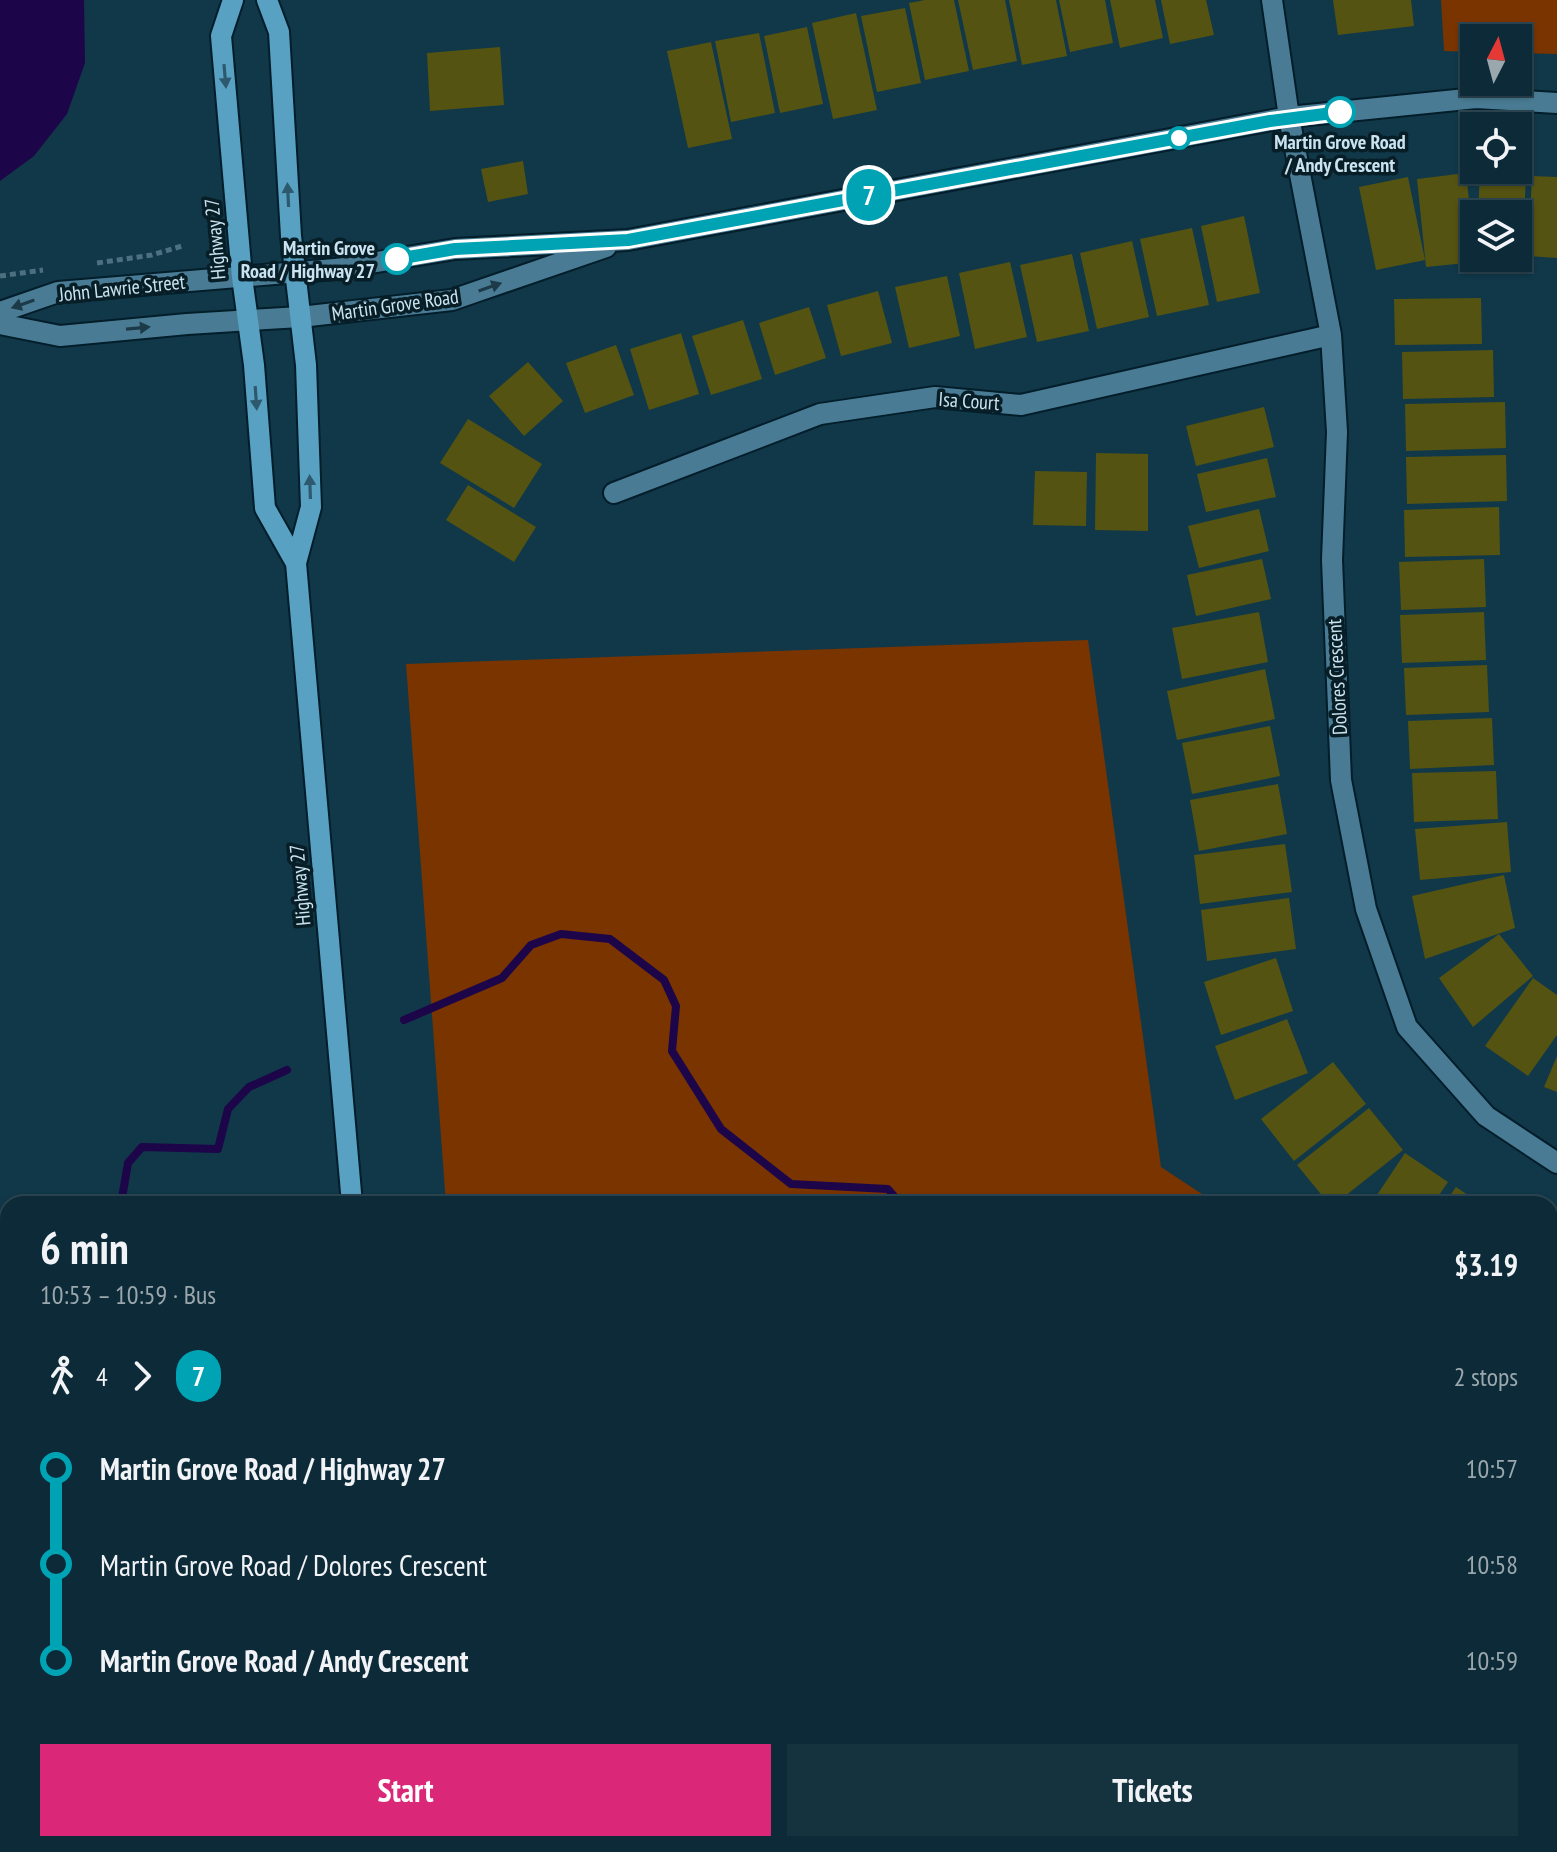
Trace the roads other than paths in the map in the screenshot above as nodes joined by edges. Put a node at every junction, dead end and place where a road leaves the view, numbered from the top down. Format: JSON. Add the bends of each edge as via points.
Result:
{"nodes":[{"id":1,"x":233,"y":0,"type":"edge"},
{"id":2,"x":267,"y":0,"type":"edge"},
{"id":3,"x":1272,"y":0,"type":"edge"},
{"id":4,"x":1557,"y":103,"type":"edge"},
{"id":5,"x":1289,"y":117,"type":"junction"},
{"id":6,"x":628,"y":240,"type":"junction"},
{"id":7,"x":294,"y":272,"type":"junction"},
{"id":8,"x":242,"y":277,"type":"junction"},
{"id":9,"x":0,"y":312,"type":"edge"},
{"id":10,"x":300,"y":317,"type":"junction"},
{"id":11,"x":248,"y":320,"type":"junction"},
{"id":12,"x":0,"y":324,"type":"edge"},
{"id":13,"x":1331,"y":335,"type":"junction"},
{"id":14,"x":614,"y":493,"type":"dead end"},
{"id":15,"x":296,"y":563,"type":"junction"},
{"id":16,"x":1557,"y":1163,"type":"edge"},
{"id":17,"x":351,"y":1196,"type":"edge"}],
"edges":[{"from":1,"to":8,"type":"main road","name":"Highway 27","one_way":true,"via":[[221,36]]},
{"from":7,"to":2,"type":"main road","name":"Highway 27","one_way":true,"via":[[279,32]]},
{"from":3,"to":5,"type":"street","name":"Dolores Crescent"},
{"from":4,"to":5,"type":"street","name":"Martin Grove Road","via":[[1476,98]]},
{"from":5,"to":6,"type":"street","name":"Martin Grove Road"},
{"from":5,"to":13,"type":"street","name":"Dolores Crescent"},
{"from":6,"to":7,"type":"street","name":"Martin Grove Road","via":[[455,249]]},
{"from":10,"to":6,"type":"street","name":"Martin Grove Road","one_way":true,"via":[[452,300]]},
{"from":7,"to":8,"type":"street","name":"John Lawrie Street"},
{"from":7,"to":10,"type":"main road","name":"Highway 27"},
{"from":8,"to":9,"type":"street","name":"John Lawrie Street","one_way":true,"via":[[58,292]]},
{"from":8,"to":11,"type":"main road","name":"Highway 27"},
{"from":10,"to":11,"type":"street","name":"Martin Grove Road"},
{"from":15,"to":10,"type":"main road","name":"Highway 27","one_way":true,"via":[[311,507]]},
{"from":12,"to":11,"type":"street","name":"John Lawrie Street","one_way":true,"via":[[60,336]]},
{"from":11,"to":15,"type":"main road","name":"Highway 27","one_way":true,"via":[[265,508]]},
{"from":13,"to":14,"type":"street","name":"Isa Court","via":[[1021,405],[935,397],[820,414]]},
{"from":13,"to":16,"type":"street","name":"Dolores Crescent","via":[[1337,432],[1332,560],[1341,780],[1366,909],[1407,1027],[1486,1116]]},
{"from":15,"to":17,"type":"main road","name":"Highway 27"}]}
